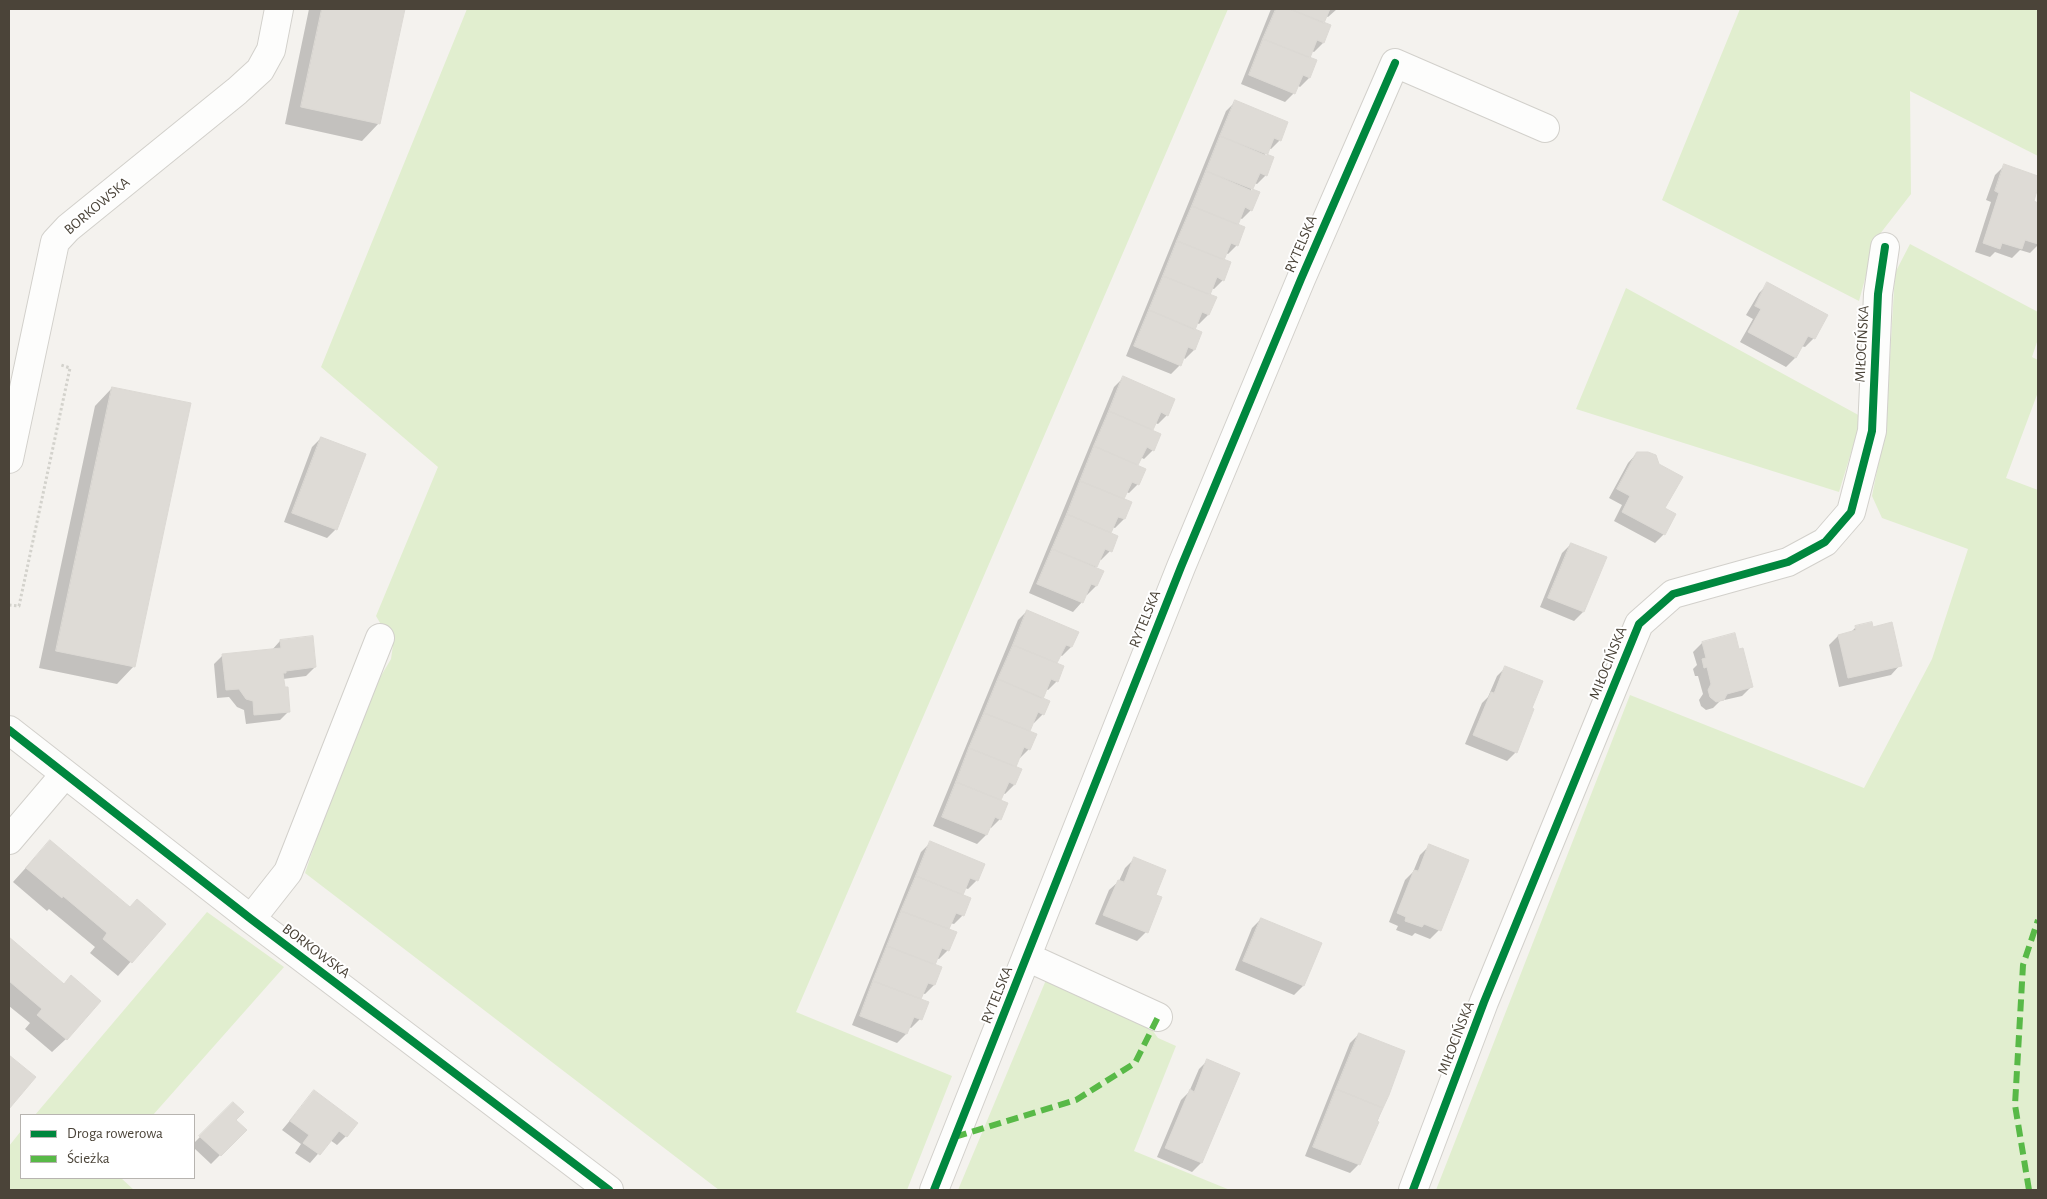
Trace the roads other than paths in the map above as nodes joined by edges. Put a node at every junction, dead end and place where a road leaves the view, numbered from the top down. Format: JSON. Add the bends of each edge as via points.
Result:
{"nodes":[{"id":1,"x":279,"y":9,"type":"edge"},
{"id":2,"x":1545,"y":128,"type":"dead end"},
{"id":3,"x":1885,"y":247,"type":"dead end"},
{"id":4,"x":9,"y":459,"type":"edge"},
{"id":5,"x":380,"y":638,"type":"dead end"},
{"id":6,"x":9,"y":730,"type":"edge"},
{"id":7,"x":65,"y":774,"type":"junction"},
{"id":8,"x":9,"y":840,"type":"edge"},
{"id":9,"x":251,"y":919,"type":"junction"},
{"id":10,"x":1027,"y":957,"type":"junction"},
{"id":11,"x":1158,"y":1017,"type":"dead end"},
{"id":12,"x":609,"y":1190,"type":"edge"},
{"id":13,"x":934,"y":1190,"type":"edge"},
{"id":14,"x":1413,"y":1190,"type":"edge"}],
"edges":[{"from":1,"to":4,"type":"street","name":"BORKOWSKA","via":[[271,50],[260,70],[55,242]]},
{"from":2,"to":10,"type":"street","name":"RYTELSKA","via":[[1395,62],[1184,558]]},
{"from":3,"to":14,"type":"street","name":"MIŁOCIŃSKA","via":[[1878,294],[1872,432],[1852,512],[1825,542],[1788,562],[1673,594],[1638,624],[1484,1002]]},
{"from":5,"to":9,"type":"street","via":[[288,872]]},
{"from":6,"to":7,"type":"street","name":"BORKOWSKA"},
{"from":7,"to":8,"type":"street"},
{"from":7,"to":9,"type":"street","name":"BORKOWSKA"},
{"from":9,"to":12,"type":"street","name":"BORKOWSKA"},
{"from":10,"to":11,"type":"street","name":"RYTELSKA"},
{"from":10,"to":13,"type":"street","name":"RYTELSKA"}]}
